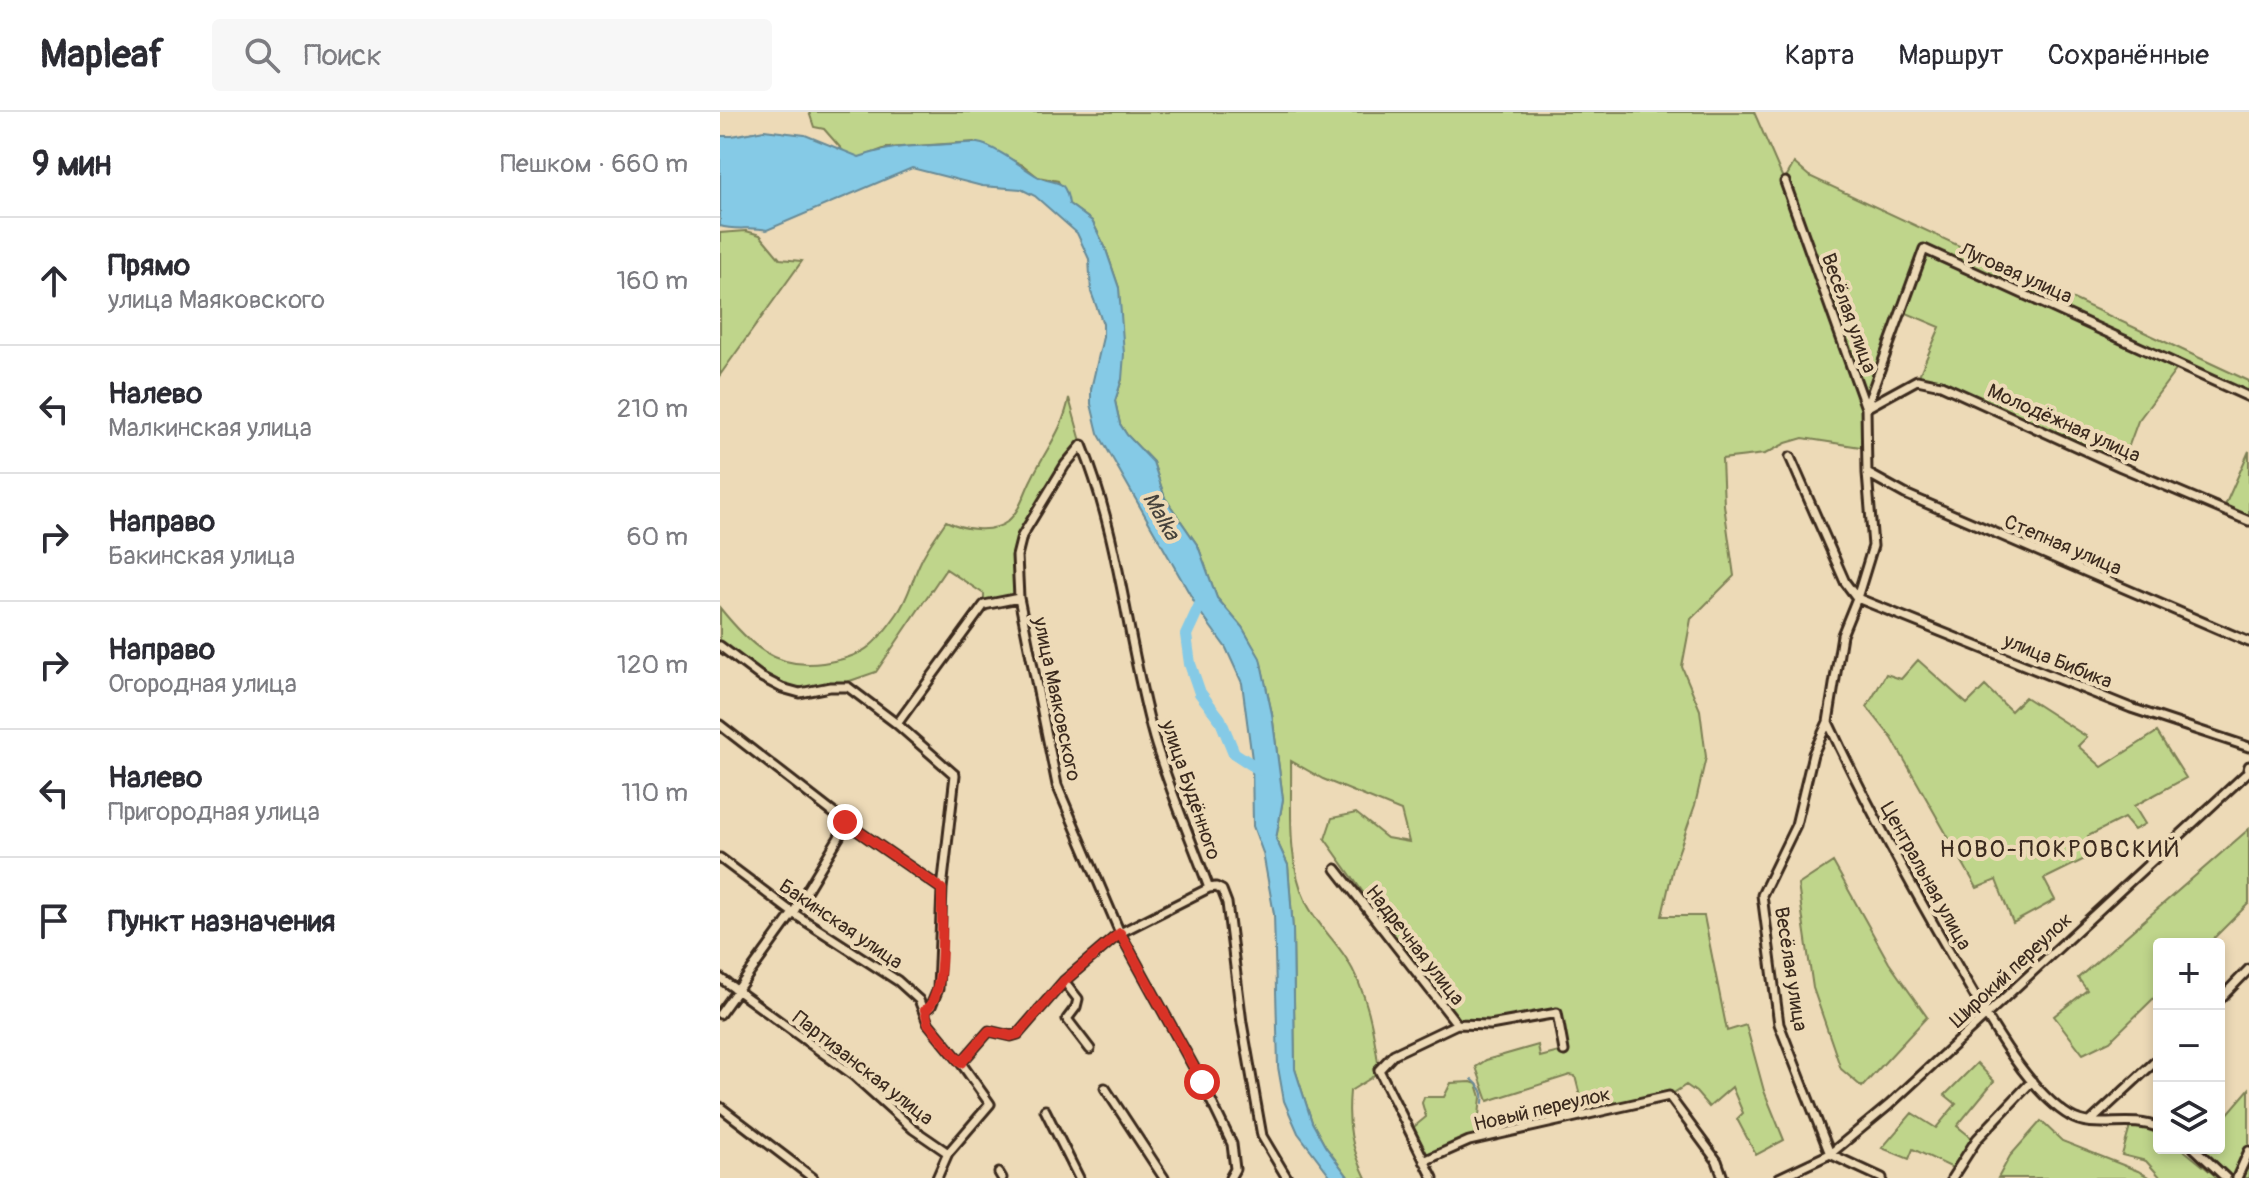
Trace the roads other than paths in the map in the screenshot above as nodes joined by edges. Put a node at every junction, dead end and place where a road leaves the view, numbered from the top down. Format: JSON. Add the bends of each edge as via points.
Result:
{"nodes":[{"id":1,"x":1785,"y":182,"type":"dead end"},
{"id":2,"x":2249,"y":397,"type":"edge"},
{"id":3,"x":1866,"y":408,"type":"junction"},
{"id":4,"x":1082,"y":445,"type":"joint"},
{"id":5,"x":1790,"y":457,"type":"dead end"},
{"id":6,"x":1867,"y":473,"type":"junction"},
{"id":7,"x":2249,"y":521,"type":"edge"},
{"id":8,"x":1019,"y":598,"type":"junction"},
{"id":9,"x":1857,"y":598,"type":"junction"},
{"id":10,"x":2249,"y":642,"type":"edge"},
{"id":11,"x":720,"y":646,"type":"edge"},
{"id":12,"x":1828,"y":722,"type":"junction"},
{"id":13,"x":897,"y":724,"type":"junction"},
{"id":14,"x":720,"y":725,"type":"edge"},
{"id":15,"x":2249,"y":747,"type":"edge"},
{"id":16,"x":2249,"y":766,"type":"edge"},
{"id":17,"x":845,"y":822,"type":"junction"},
{"id":18,"x":720,"y":858,"type":"edge"},
{"id":19,"x":1336,"y":869,"type":"dead end"},
{"id":20,"x":1209,"y":888,"type":"junction"},
{"id":21,"x":942,"y":889,"type":"junction"},
{"id":22,"x":793,"y":913,"type":"junction"},
{"id":23,"x":1120,"y":933,"type":"junction"},
{"id":24,"x":2249,"y":969,"type":"edge"},
{"id":25,"x":720,"y":978,"type":"edge"},
{"id":26,"x":1064,"y":981,"type":"junction"},
{"id":27,"x":736,"y":991,"type":"junction"},
{"id":28,"x":2225,"y":994,"type":"edge"},
{"id":29,"x":925,"y":1010,"type":"junction"},
{"id":30,"x":720,"y":1014,"type":"edge"},
{"id":31,"x":1985,"y":1014,"type":"junction"},
{"id":32,"x":1457,"y":1024,"type":"junction"},
{"id":33,"x":1090,"y":1049,"type":"dead end"},
{"id":34,"x":1564,"y":1051,"type":"dead end"},
{"id":35,"x":961,"y":1063,"type":"junction"},
{"id":36,"x":2153,"y":1064,"type":"edge"},
{"id":37,"x":2032,"y":1081,"type":"junction"},
{"id":38,"x":1105,"y":1088,"type":"dead end"},
{"id":39,"x":720,"y":1107,"type":"edge"},
{"id":40,"x":1045,"y":1110,"type":"dead end"},
{"id":41,"x":2090,"y":1122,"type":"junction"},
{"id":42,"x":2153,"y":1126,"type":"edge"},
{"id":43,"x":2249,"y":1151,"type":"edge"},
{"id":44,"x":948,"y":1153,"type":"junction"},
{"id":45,"x":1830,"y":1154,"type":"junction"},
{"id":46,"x":2200,"y":1154,"type":"edge"},
{"id":47,"x":1424,"y":1161,"type":"junction"},
{"id":48,"x":813,"y":1178,"type":"edge"},
{"id":49,"x":937,"y":1178,"type":"edge"},
{"id":50,"x":1079,"y":1178,"type":"edge"},
{"id":51,"x":1164,"y":1178,"type":"edge"},
{"id":52,"x":1230,"y":1178,"type":"edge"},
{"id":53,"x":1287,"y":1178,"type":"edge"},
{"id":54,"x":1433,"y":1178,"type":"edge"},
{"id":55,"x":1723,"y":1178,"type":"edge"},
{"id":56,"x":1779,"y":1178,"type":"edge"},
{"id":57,"x":1882,"y":1178,"type":"edge"},
{"id":58,"x":1952,"y":1178,"type":"edge"},
{"id":59,"x":2226,"y":1178,"type":"edge"},
{"id":60,"x":2237,"y":1178,"type":"edge"}],
"edges":[{"from":1,"to":3,"type":"street","name":"Весёлая улица"},
{"from":2,"to":3,"type":"street","name":"Луговая улица","via":[[1924,249]]},
{"from":3,"to":6,"type":"street","name":"Весёлая улица"},
{"from":3,"to":7,"type":"street","name":"Молодёжная улица","via":[[1917,380],[1941,385]]},
{"from":4,"to":8,"type":"street","name":"улица Маяковского","via":[[1022,536],[1017,556]]},
{"from":4,"to":20,"type":"street","name":"улица Будённого","via":[[1106,524],[1154,739]]},
{"from":5,"to":9,"type":"street"},
{"from":6,"to":9,"type":"street","name":"Весёлая улица","via":[[1873,546]]},
{"from":6,"to":10,"type":"street","name":"Степная улица"},
{"from":8,"to":13,"type":"street","via":[[984,605]]},
{"from":8,"to":23,"type":"street","name":"улица Маяковского","via":[[1057,785]]},
{"from":9,"to":12,"type":"street","name":"Весёлая улица","via":[[1842,635]]},
{"from":9,"to":15,"type":"street","name":"улица Бибика","via":[[2131,708]]},
{"from":11,"to":13,"type":"street","via":[[782,688],[800,693],[848,687]]},
{"from":12,"to":31,"type":"street","name":"Центральная улица","via":[[1896,859]]},
{"from":12,"to":45,"type":"street","name":"Весёлая улица","via":[[1813,754],[1796,825],[1762,895],[1779,1024]]},
{"from":13,"to":21,"type":"street","via":[[955,775]]},
{"from":14,"to":17,"type":"street"},
{"from":16,"to":31,"type":"street","name":"Широкий переулок"},
{"from":17,"to":21,"type":"street"},
{"from":17,"to":22,"type":"street"},
{"from":18,"to":22,"type":"street","name":"Бакинская улица"},
{"from":19,"to":32,"type":"street","name":"Надречная улица"},
{"from":20,"to":23,"type":"street"},
{"from":20,"to":53,"type":"street","name":"улица Будённого","via":[[1222,890],[1227,903],[1262,1136]]},
{"from":21,"to":29,"type":"street","via":[[938,989]]},
{"from":22,"to":27,"type":"street"},
{"from":22,"to":29,"type":"street","name":"Бакинская улица","via":[[898,981]]},
{"from":23,"to":26,"type":"street"},
{"from":23,"to":52,"type":"street","name":"улица Маяковского","via":[[1232,1144],[1235,1169]]},
{"from":24,"to":28,"type":"street"},
{"from":25,"to":27,"type":"street","name":"Партизанская улица"},
{"from":26,"to":33,"type":"street","via":[[1078,999],[1067,1019]]},
{"from":26,"to":35,"type":"street","via":[[1018,1034],[989,1031]]},
{"from":27,"to":30,"type":"street"},
{"from":27,"to":44,"type":"street","name":"Партизанская улица","via":[[853,1075]]},
{"from":29,"to":35,"type":"street","name":"Бакинская улица","via":[[928,1023]]},
{"from":31,"to":37,"type":"street","name":"Центральная улица"},
{"from":31,"to":45,"type":"street","name":"Широкий переулок"},
{"from":32,"to":34,"type":"street","via":[[1490,1025],[1557,1013]]},
{"from":32,"to":47,"type":"street","name":"Надречная улица","via":[[1394,1054],[1379,1070]]},
{"from":35,"to":44,"type":"street","name":"Бакинская улица","via":[[990,1104]]},
{"from":36,"to":41,"type":"street"},
{"from":37,"to":41,"type":"street","name":"Центральная улица","via":[[2070,1116]]},
{"from":37,"to":58,"type":"street","via":[[1977,1139]]},
{"from":38,"to":51,"type":"street"},
{"from":39,"to":48,"type":"street"},
{"from":40,"to":50,"type":"street"},
{"from":41,"to":42,"type":"street","via":[[2138,1121]]},
{"from":43,"to":60,"type":"street"},
{"from":44,"to":49,"type":"street"},
{"from":45,"to":56,"type":"street","name":"Широкий переулок"},
{"from":45,"to":57,"type":"street"},
{"from":46,"to":59,"type":"street"},
{"from":47,"to":54,"type":"street","name":"Надречная улица"},
{"from":47,"to":55,"type":"street","name":"Новый переулок","via":[[1469,1141],[1669,1096],[1717,1161]]}]}
